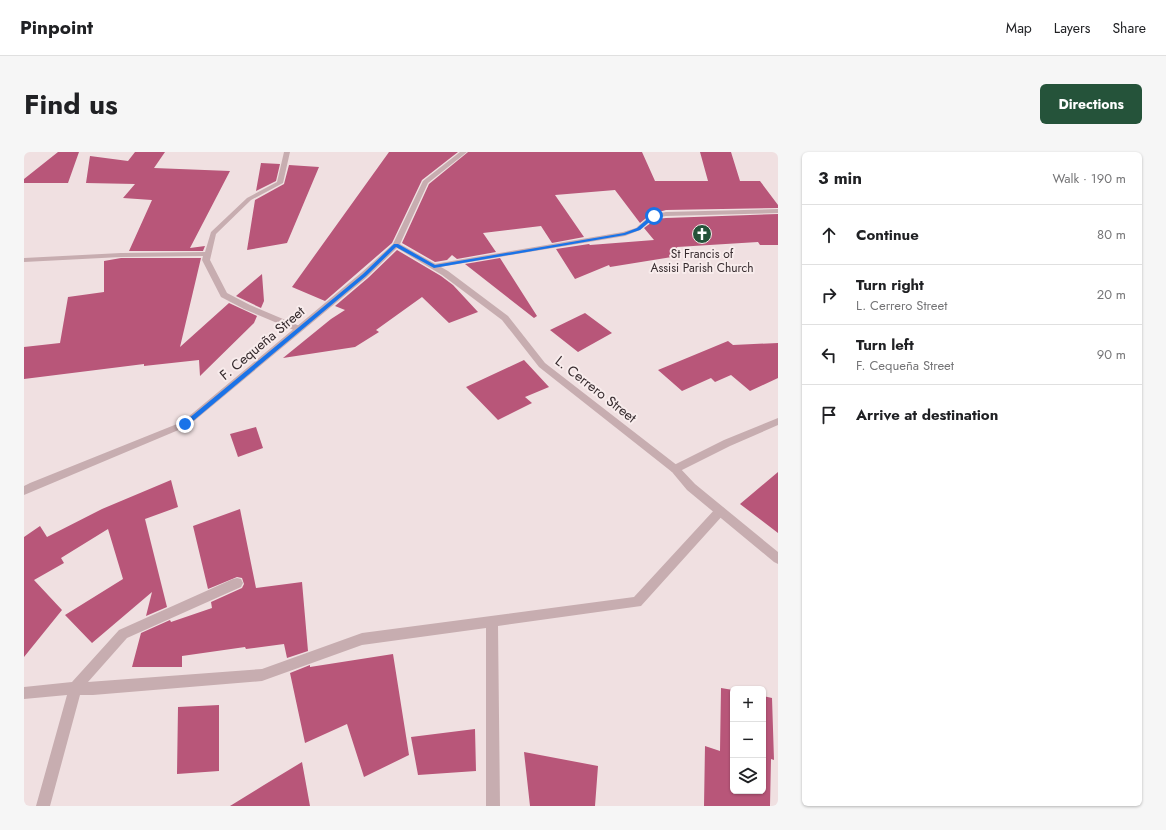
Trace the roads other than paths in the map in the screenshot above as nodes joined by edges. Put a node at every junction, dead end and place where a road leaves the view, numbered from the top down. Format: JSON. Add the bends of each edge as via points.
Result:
{"nodes":[{"id":1,"x":287,"y":152,"type":"edge"},
{"id":2,"x":464,"y":152,"type":"edge"},
{"id":3,"x":778,"y":211,"type":"edge"},
{"id":4,"x":396,"y":245,"type":"junction"},
{"id":5,"x":207,"y":254,"type":"junction"},
{"id":6,"x":24,"y":260,"type":"edge"},
{"id":7,"x":434,"y":266,"type":"junction"},
{"id":8,"x":299,"y":329,"type":"junction"},
{"id":9,"x":778,"y":421,"type":"edge"},
{"id":10,"x":675,"y":469,"type":"junction"},
{"id":11,"x":24,"y":491,"type":"edge"},
{"id":12,"x":720,"y":511,"type":"junction"},
{"id":13,"x":778,"y":559,"type":"edge"},
{"id":14,"x":237,"y":583,"type":"dead end"},
{"id":15,"x":492,"y":622,"type":"junction"},
{"id":16,"x":75,"y":688,"type":"junction"},
{"id":17,"x":24,"y":693,"type":"edge"},
{"id":18,"x":43,"y":806,"type":"edge"},
{"id":19,"x":493,"y":806,"type":"edge"}],
"edges":[{"from":1,"to":5,"type":"street","via":[[280,183],[249,199],[213,233]]},
{"from":2,"to":4,"type":"street","name":"F. Cequeña Street","via":[[425,182]]},
{"from":3,"to":7,"type":"street","via":[[666,214],[654,216],[638,229],[625,234]]},
{"from":4,"to":7,"type":"street","name":"L. Cerrero Street"},
{"from":4,"to":8,"type":"street","name":"F. Cequeña Street"},
{"from":5,"to":6,"type":"street","via":[[121,254]]},
{"from":5,"to":8,"type":"street","via":[[206,260],[224,295]]},
{"from":7,"to":10,"type":"street","name":"L. Cerrero Street","via":[[505,318],[542,365]]},
{"from":8,"to":11,"type":"street","name":"F. Cequeña Street","via":[[185,424]]},
{"from":9,"to":10,"type":"street"},
{"from":10,"to":12,"type":"street","name":"L. Cerrero Street","via":[[691,487]]},
{"from":12,"to":13,"type":"street","name":"L. Cerrero Street"},
{"from":12,"to":15,"type":"street","via":[[637,602]]},
{"from":14,"to":16,"type":"street","via":[[123,634]]},
{"from":15,"to":16,"type":"street","via":[[362,639],[262,675],[93,689]]},
{"from":15,"to":19,"type":"street"},
{"from":16,"to":17,"type":"street"},
{"from":16,"to":18,"type":"street"}]}
